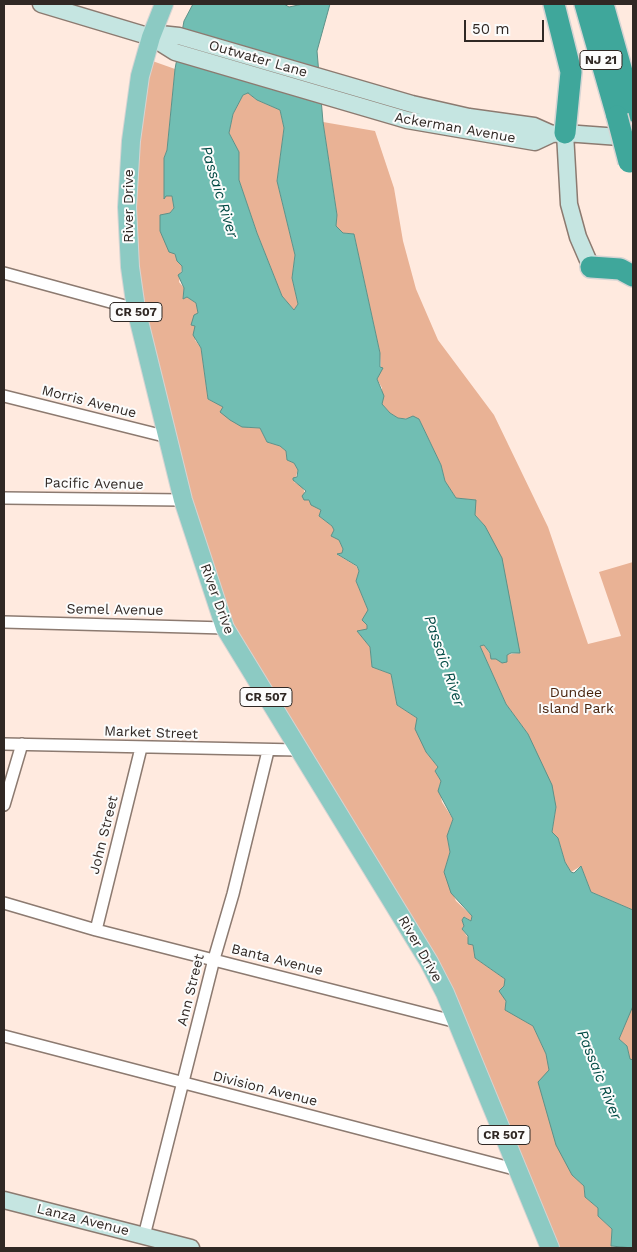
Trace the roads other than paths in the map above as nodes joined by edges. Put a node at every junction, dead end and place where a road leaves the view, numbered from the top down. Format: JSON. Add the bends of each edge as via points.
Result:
{"nodes":[{"id":1,"x":41,"y":4,"type":"edge"},
{"id":2,"x":164,"y":4,"type":"edge"},
{"id":3,"x":554,"y":4,"type":"edge"},
{"id":4,"x":586,"y":4,"type":"edge"},
{"id":5,"x":604,"y":4,"type":"edge"},
{"id":6,"x":151,"y":37,"type":"junction"},
{"id":7,"x":364,"y":90,"type":"joint"},
{"id":8,"x":358,"y":108,"type":"joint"},
{"id":9,"x":625,"y":113,"type":"edge"},
{"id":10,"x":558,"y":134,"type":"junction"},
{"id":11,"x":633,"y":138,"type":"edge"},
{"id":12,"x":631,"y":169,"type":"edge"},
{"id":13,"x":591,"y":267,"type":"joint"},
{"id":14,"x":4,"y":273,"type":"edge"},
{"id":15,"x":633,"y":276,"type":"edge"},
{"id":16,"x":136,"y":309,"type":"junction"},
{"id":17,"x":4,"y":396,"type":"edge"},
{"id":18,"x":168,"y":437,"type":"junction"},
{"id":19,"x":4,"y":498,"type":"edge"},
{"id":20,"x":183,"y":500,"type":"junction"},
{"id":21,"x":4,"y":622,"type":"edge"},
{"id":22,"x":225,"y":628,"type":"junction"},
{"id":23,"x":4,"y":744,"type":"edge"},
{"id":24,"x":22,"y":744,"type":"junction"},
{"id":25,"x":141,"y":748,"type":"junction"},
{"id":26,"x":298,"y":750,"type":"junction"},
{"id":27,"x":268,"y":751,"type":"junction"},
{"id":28,"x":4,"y":806,"type":"edge"},
{"id":29,"x":4,"y":903,"type":"edge"},
{"id":30,"x":96,"y":930,"type":"junction"},
{"id":31,"x":214,"y":960,"type":"junction"},
{"id":32,"x":457,"y":1022,"type":"junction"},
{"id":33,"x":4,"y":1036,"type":"edge"},
{"id":34,"x":182,"y":1084,"type":"junction"},
{"id":35,"x":518,"y":1170,"type":"junction"},
{"id":36,"x":4,"y":1200,"type":"edge"},
{"id":37,"x":144,"y":1236,"type":"junction"},
{"id":38,"x":191,"y":1248,"type":"edge"},
{"id":39,"x":550,"y":1248,"type":"edge"}],
"edges":[{"from":1,"to":6,"type":"street","name":"Outwater Lane"},
{"from":2,"to":6,"type":"main road","name":"River Drive","number":"CR 507"},
{"from":3,"to":10,"type":"highway","via":[[571,72]]},
{"from":4,"to":9,"type":"highway","number":"NJ 21"},
{"from":5,"to":9,"type":"highway","number":"NJ 21"},
{"from":6,"to":7,"type":"street","name":"Outwater Lane","via":[[160,34],[180,36]]},
{"from":6,"to":8,"type":"street","name":"Outwater Lane","via":[[175,52]]},
{"from":6,"to":16,"type":"main road","name":"River Drive","number":"CR 507","via":[[138,86],[128,172],[130,267]]},
{"from":7,"to":10,"type":"street","name":"Ackerman Avenue","via":[[444,112],[534,126]]},
{"from":8,"to":10,"type":"street","name":"Ackerman Avenue","via":[[407,120],[535,142]]},
{"from":9,"to":12,"type":"highway","number":"NJ 21","bridge":true},
{"from":10,"to":11,"type":"street","name":"Ackerman Avenue"},
{"from":10,"to":13,"type":"street","via":[[569,204],[578,238]]},
{"from":13,"to":15,"type":"highway","via":[[620,269]]},
{"from":14,"to":16,"type":"street"},
{"from":16,"to":18,"type":"main road","name":"River Drive","number":"CR 507"},
{"from":17,"to":18,"type":"street","name":"Morris Avenue"},
{"from":18,"to":20,"type":"main road","name":"River Drive","number":"CR 507"},
{"from":19,"to":20,"type":"street","name":"Pacific Avenue"},
{"from":20,"to":22,"type":"main road","name":"River Drive","number":"CR 507"},
{"from":21,"to":22,"type":"street","name":"Semel Avenue"},
{"from":22,"to":26,"type":"main road","name":"River Drive","number":"CR 507"},
{"from":23,"to":24,"type":"street","name":"Market Street"},
{"from":24,"to":25,"type":"street","name":"Market Street"},
{"from":24,"to":28,"type":"street"},
{"from":25,"to":27,"type":"street","name":"Market Street"},
{"from":25,"to":30,"type":"street","name":"John Street"},
{"from":26,"to":27,"type":"street","name":"Market Street"},
{"from":26,"to":32,"type":"main road","name":"River Drive","number":"CR 507","via":[[418,942]]},
{"from":27,"to":31,"type":"street","name":"Ann Street"},
{"from":29,"to":30,"type":"street","name":"Banta Avenue"},
{"from":30,"to":31,"type":"street","name":"Banta Avenue"},
{"from":31,"to":32,"type":"street","name":"Banta Avenue"},
{"from":31,"to":34,"type":"street","name":"Ann Street"},
{"from":32,"to":35,"type":"main road","name":"River Drive","number":"CR 507"},
{"from":33,"to":34,"type":"street","name":"Division Avenue"},
{"from":34,"to":35,"type":"street","name":"Division Avenue"},
{"from":34,"to":37,"type":"street","name":"Ann Street"},
{"from":35,"to":39,"type":"main road","name":"River Drive","number":"CR 507"},
{"from":36,"to":37,"type":"street","name":"Lanza Avenue"},
{"from":37,"to":38,"type":"street","name":"Lanza Avenue"}]}
